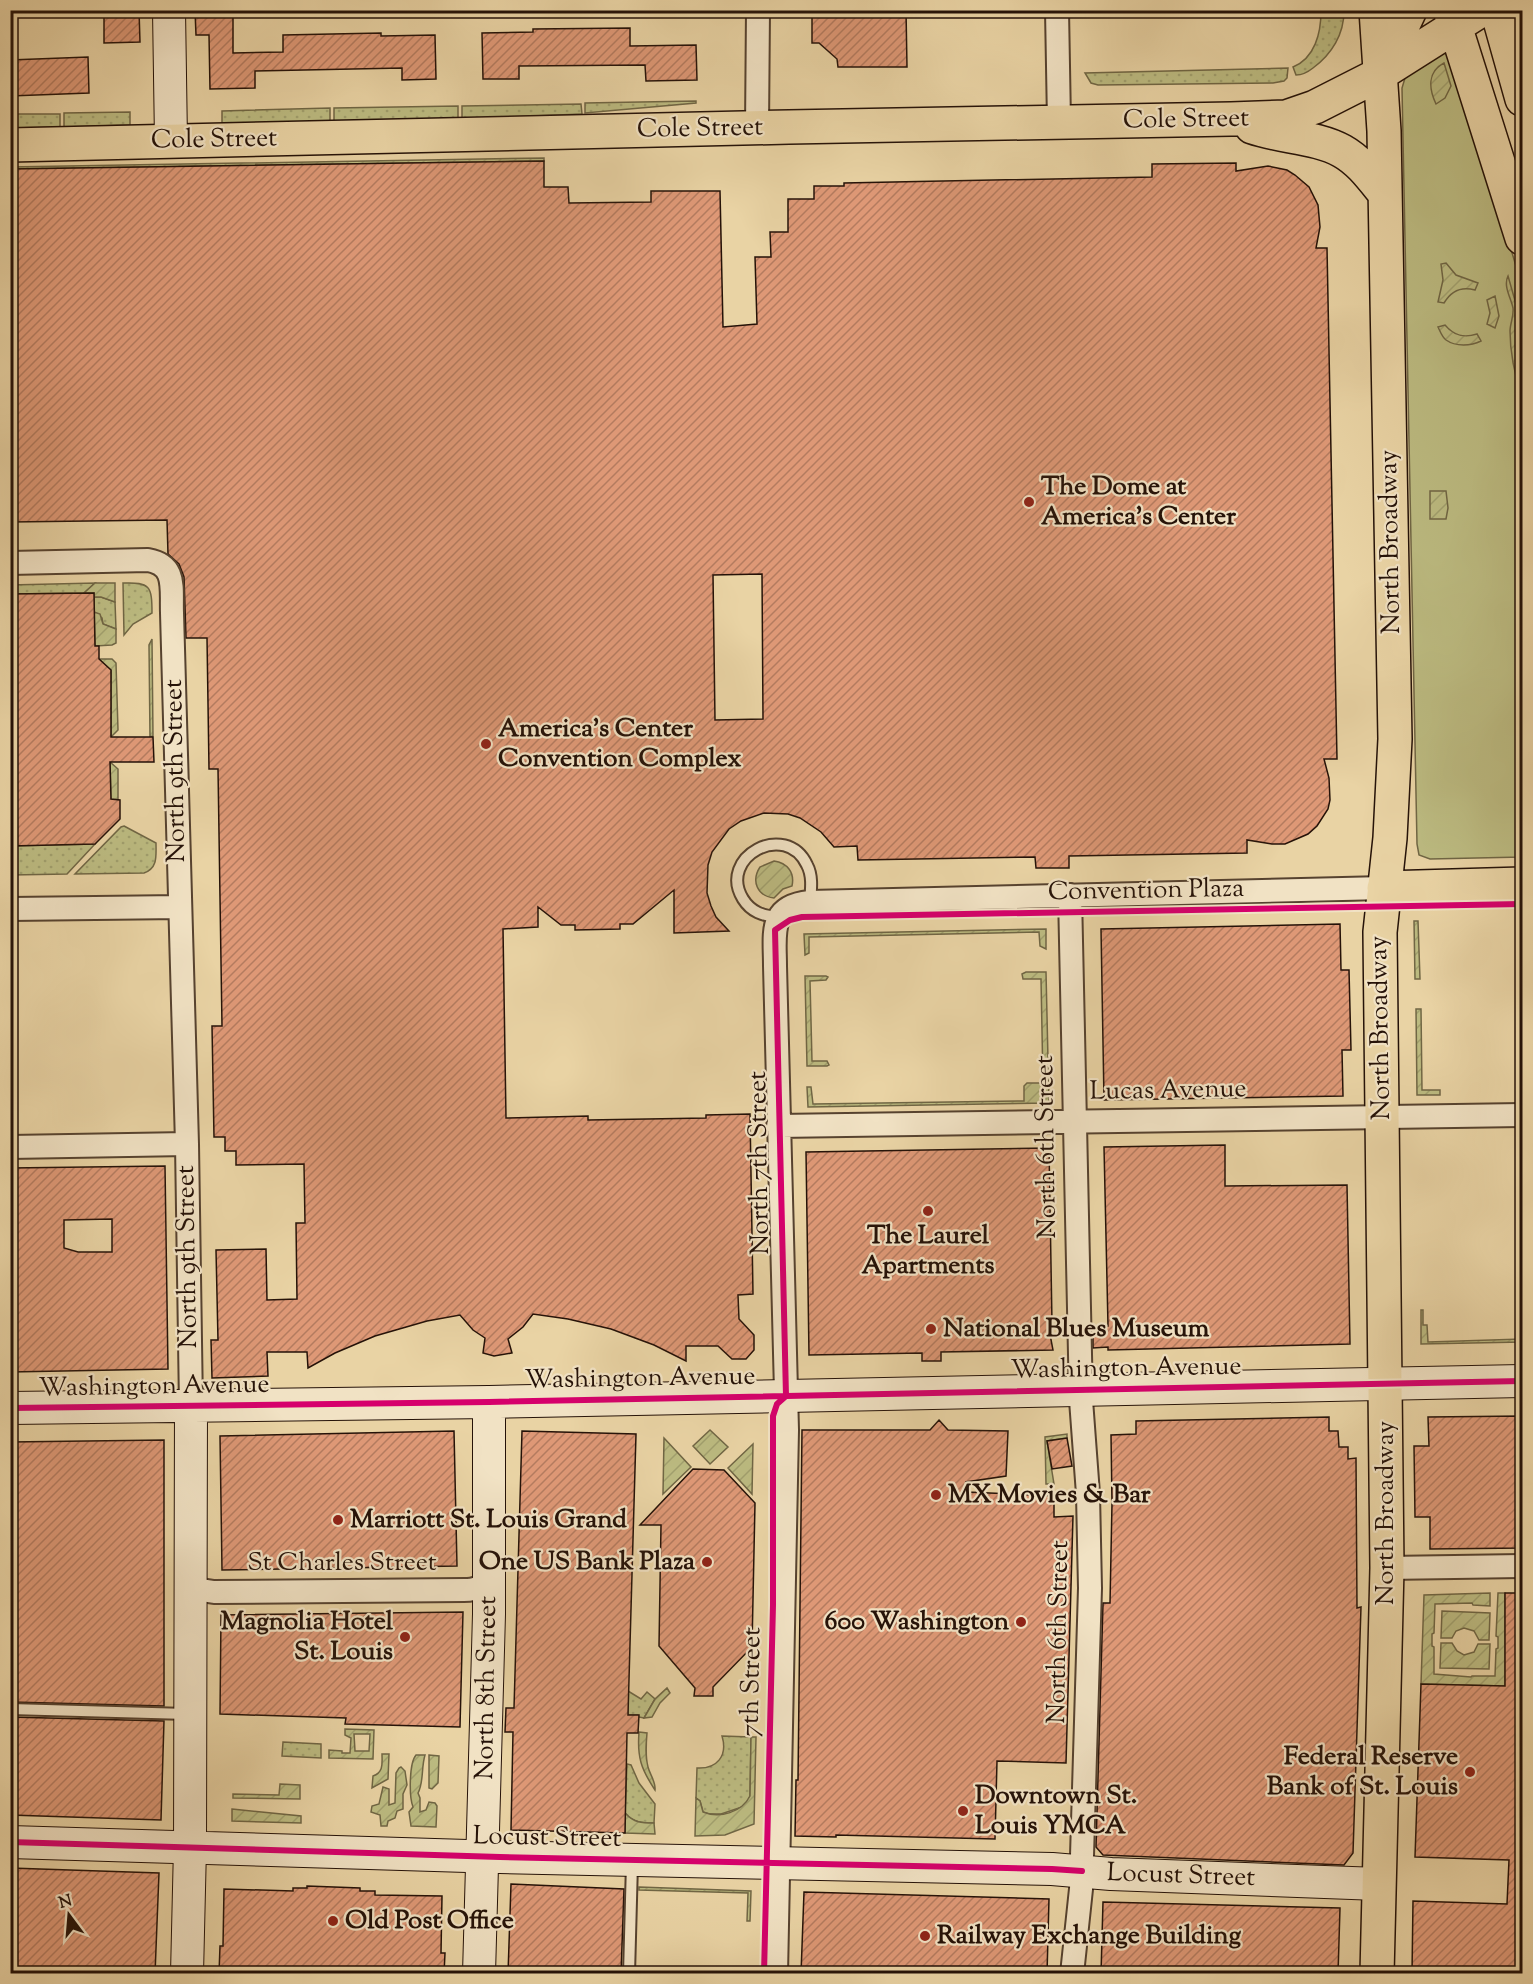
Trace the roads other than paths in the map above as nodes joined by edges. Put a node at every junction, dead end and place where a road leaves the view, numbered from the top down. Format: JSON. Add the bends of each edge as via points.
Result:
{"nodes":[{"id":1,"x":169,"y":10,"type":"edge"},
{"id":2,"x":758,"y":10,"type":"edge"},
{"id":3,"x":1057,"y":10,"type":"edge"},
{"id":4,"x":1376,"y":10,"type":"edge"},
{"id":5,"x":1410,"y":10,"type":"edge"},
{"id":6,"x":1497,"y":10,"type":"edge"},
{"id":7,"x":1463,"y":16,"type":"edge"},
{"id":8,"x":1380,"y":74,"type":"junction"},
{"id":9,"x":1522,"y":99,"type":"edge"},
{"id":10,"x":1231,"y":119,"type":"junction"},
{"id":11,"x":1059,"y":122,"type":"junction"},
{"id":12,"x":757,"y":128,"type":"junction"},
{"id":13,"x":171,"y":141,"type":"junction"},
{"id":14,"x":10,"y":145,"type":"edge"},
{"id":15,"x":1385,"y":194,"type":"junction"},
{"id":16,"x":1522,"y":238,"type":"edge"},
{"id":17,"x":10,"y":563,"type":"edge"},
{"id":18,"x":1522,"y":884,"type":"edge"},
{"id":19,"x":1384,"y":888,"type":"junction"},
{"id":20,"x":1070,"y":895,"type":"junction"},
{"id":21,"x":810,"y":902,"type":"junction"},
{"id":22,"x":180,"y":907,"type":"junction"},
{"id":23,"x":10,"y":909,"type":"edge"},
{"id":24,"x":783,"y":912,"type":"junction"},
{"id":25,"x":1522,"y":1114,"type":"edge"},
{"id":26,"x":1383,"y":1117,"type":"junction"},
{"id":27,"x":1075,"y":1121,"type":"junction"},
{"id":28,"x":778,"y":1126,"type":"junction"},
{"id":29,"x":187,"y":1144,"type":"junction"},
{"id":30,"x":10,"y":1147,"type":"edge"},
{"id":31,"x":1522,"y":1381,"type":"edge"},
{"id":32,"x":1385,"y":1383,"type":"junction"},
{"id":33,"x":1080,"y":1390,"type":"junction"},
{"id":34,"x":786,"y":1396,"type":"junction"},
{"id":35,"x":489,"y":1402,"type":"junction"},
{"id":36,"x":191,"y":1406,"type":"junction"},
{"id":37,"x":10,"y":1408,"type":"edge"},
{"id":38,"x":1522,"y":1566,"type":"edge"},
{"id":39,"x":1387,"y":1568,"type":"junction"},
{"id":40,"x":489,"y":1575,"type":"junction"},
{"id":41,"x":192,"y":1581,"type":"junction"},
{"id":42,"x":10,"y":1709,"type":"edge"},
{"id":43,"x":190,"y":1714,"type":"junction"},
{"id":44,"x":10,"y":1842,"type":"edge"},
{"id":45,"x":190,"y":1847,"type":"junction"},
{"id":46,"x":483,"y":1856,"type":"junction"},
{"id":47,"x":632,"y":1859,"type":"junction"},
{"id":48,"x":779,"y":1863,"type":"junction"},
{"id":49,"x":1082,"y":1871,"type":"junction"},
{"id":50,"x":1379,"y":1884,"type":"junction"},
{"id":51,"x":187,"y":1974,"type":"edge"},
{"id":52,"x":479,"y":1974,"type":"edge"},
{"id":53,"x":629,"y":1974,"type":"edge"},
{"id":54,"x":776,"y":1974,"type":"edge"},
{"id":55,"x":1072,"y":1974,"type":"edge"},
{"id":56,"x":1377,"y":1974,"type":"edge"}],
"edges":[{"from":1,"to":13,"type":"street"},
{"from":2,"to":12,"type":"street"},
{"from":3,"to":11,"type":"street"},
{"from":4,"to":8,"type":"main road","name":"North Broadway"},
{"from":5,"to":8,"type":"main road"},
{"from":6,"to":9,"type":"main road"},
{"from":7,"to":8,"type":"main road","name":"Cole Street"},
{"from":7,"to":16,"type":"main road"},
{"from":8,"to":10,"type":"main road","name":"Cole Street","via":[[1303,112],[1286,117]]},
{"from":8,"to":15,"type":"main road","name":"North Broadway"},
{"from":10,"to":11,"type":"main road","name":"Cole Street"},
{"from":10,"to":15,"type":"main road","via":[[1342,151]]},
{"from":11,"to":12,"type":"main road","name":"Cole Street"},
{"from":12,"to":13,"type":"main road","name":"Cole Street"},
{"from":13,"to":14,"type":"main road","name":"Cole Street"},
{"from":15,"to":19,"type":"main road","name":"North Broadway","via":[[1395,739]]},
{"from":17,"to":22,"type":"street","name":"North 9th Street","via":[[131,560],[160,562],[168,570]]},
{"from":18,"to":19,"type":"main road","name":"Convention Plaza"},
{"from":19,"to":20,"type":"street","name":"Convention Plaza"},
{"from":19,"to":26,"type":"main road","name":"North Broadway","via":[[1380,932]]},
{"from":20,"to":21,"type":"street","name":"Convention Plaza"},
{"from":20,"to":27,"type":"street","name":"North 6th Street"},
{"from":21,"to":24,"type":"street","name":"Convention Plaza","via":[[794,904]]},
{"from":21,"to":24,"type":"lane","via":[[811,876],[802,856],[782,845],[760,847],[743,861],[738,884],[741,895],[756,912]]},
{"from":22,"to":23,"type":"street"},
{"from":22,"to":29,"type":"street","name":"North 9th Street"},
{"from":24,"to":28,"type":"street","name":"North 7th Street","via":[[775,930]]},
{"from":25,"to":26,"type":"street","name":"Lucas Avenue"},
{"from":26,"to":27,"type":"street","name":"Lucas Avenue"},
{"from":26,"to":32,"type":"main road","name":"North Broadway"},
{"from":27,"to":28,"type":"street","name":"Lucas Avenue"},
{"from":27,"to":33,"type":"street","name":"North 6th Street"},
{"from":28,"to":34,"type":"street","name":"North 7th Street"},
{"from":29,"to":30,"type":"street"},
{"from":29,"to":36,"type":"street","name":"North 9th Street"},
{"from":31,"to":32,"type":"street","name":"Washington Avenue"},
{"from":32,"to":33,"type":"street","name":"Washington Avenue"},
{"from":32,"to":39,"type":"main road","name":"North Broadway"},
{"from":33,"to":34,"type":"street","name":"Washington Avenue"},
{"from":33,"to":49,"type":"street","name":"North 6th Street","via":[[1090,1588]]},
{"from":34,"to":35,"type":"street","name":"Washington Avenue"},
{"from":34,"to":48,"type":"street","name":"North 7th Street"},
{"from":35,"to":36,"type":"street","name":"Washington Avenue"},
{"from":35,"to":40,"type":"street","name":"North 8th Street"},
{"from":36,"to":37,"type":"street","name":"Washington Avenue"},
{"from":36,"to":41,"type":"street","name":"North 9th Street"},
{"from":38,"to":39,"type":"street"},
{"from":39,"to":50,"type":"main road","name":"North Broadway"},
{"from":40,"to":41,"type":"street","name":"St Charles Street","via":[[483,1586],[464,1590],[214,1592],[201,1590]]},
{"from":40,"to":46,"type":"street","name":"North 8th Street"},
{"from":41,"to":43,"type":"street","name":"North 9th Street"},
{"from":42,"to":43,"type":"lane"},
{"from":43,"to":45,"type":"street","name":"North 9th Street"},
{"from":44,"to":45,"type":"street","name":"Locust Street"},
{"from":45,"to":46,"type":"street","name":"Locust Street"},
{"from":45,"to":51,"type":"street","name":"North 9th Street"},
{"from":46,"to":47,"type":"street","name":"Locust Street"},
{"from":46,"to":52,"type":"street","name":"North 8th Street"},
{"from":47,"to":48,"type":"street","name":"Locust Street"},
{"from":47,"to":53,"type":"lane"},
{"from":48,"to":49,"type":"street","name":"Locust Street"},
{"from":48,"to":54,"type":"street","name":"North 7th Street"},
{"from":49,"to":50,"type":"street","name":"Locust Street"},
{"from":49,"to":55,"type":"street","name":"North 6th Street"},
{"from":50,"to":56,"type":"main road","name":"North Broadway"}]}
